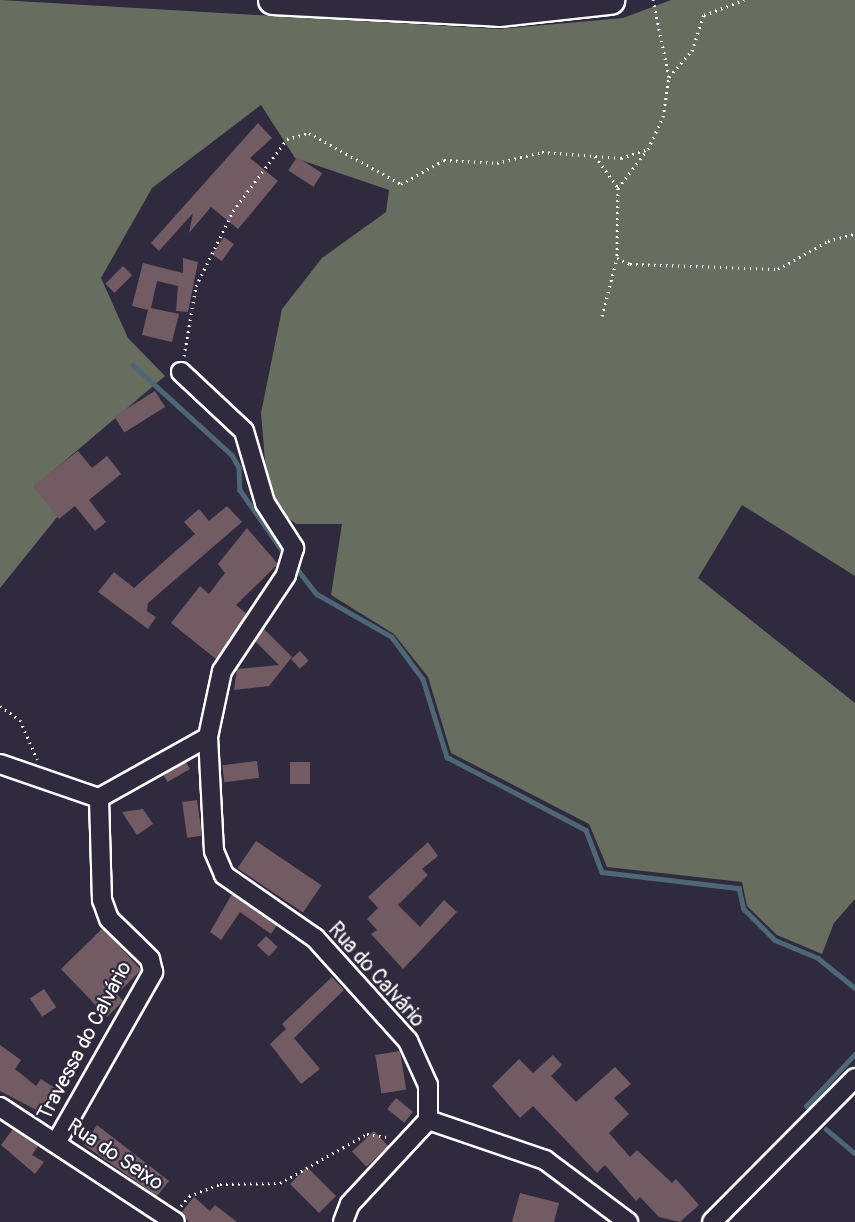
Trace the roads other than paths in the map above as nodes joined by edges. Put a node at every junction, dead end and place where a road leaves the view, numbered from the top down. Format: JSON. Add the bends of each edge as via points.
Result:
{"nodes":[{"id":1,"x":273,"y":0,"type":"edge"},
{"id":2,"x":610,"y":0,"type":"edge"},
{"id":3,"x":181,"y":372,"type":"road end"},
{"id":4,"x":208,"y":737,"type":"junction"},
{"id":5,"x":0,"y":764,"type":"edge"},
{"id":6,"x":99,"y":798,"type":"junction"},
{"id":7,"x":855,"y":1078,"type":"edge"},
{"id":8,"x":0,"y":1107,"type":"edge"},
{"id":9,"x":428,"y":1120,"type":"junction"},
{"id":10,"x":56,"y":1143,"type":"junction"},
{"id":11,"x":173,"y":1220,"type":"edge"},
{"id":12,"x":343,"y":1222,"type":"edge"},
{"id":13,"x":628,"y":1222,"type":"edge"},
{"id":14,"x":712,"y":1222,"type":"edge"}],
"edges":[{"from":1,"to":2,"type":"main road","via":[[499,12]]},
{"from":3,"to":4,"type":"street","name":"Rua do Calvário","via":[[244,431],[265,503],[294,548],[286,575],[222,671]]},
{"from":4,"to":6,"type":"street"},
{"from":4,"to":9,"type":"street","name":"Rua do Calvário","via":[[214,851],[224,875],[315,938],[408,1041],[428,1085]]},
{"from":5,"to":6,"type":"street","via":[[37,773]]},
{"from":6,"to":10,"type":"street","name":"Travessa do Calvário","via":[[102,900],[109,920],[150,959],[153,972]]},
{"from":7,"to":14,"type":"street"},
{"from":8,"to":10,"type":"street","name":"Rua do Seixo"},
{"from":9,"to":12,"type":"street","via":[[350,1204]]},
{"from":9,"to":13,"type":"street","via":[[545,1160]]},
{"from":10,"to":11,"type":"street","name":"Rua do Seixo"}]}
